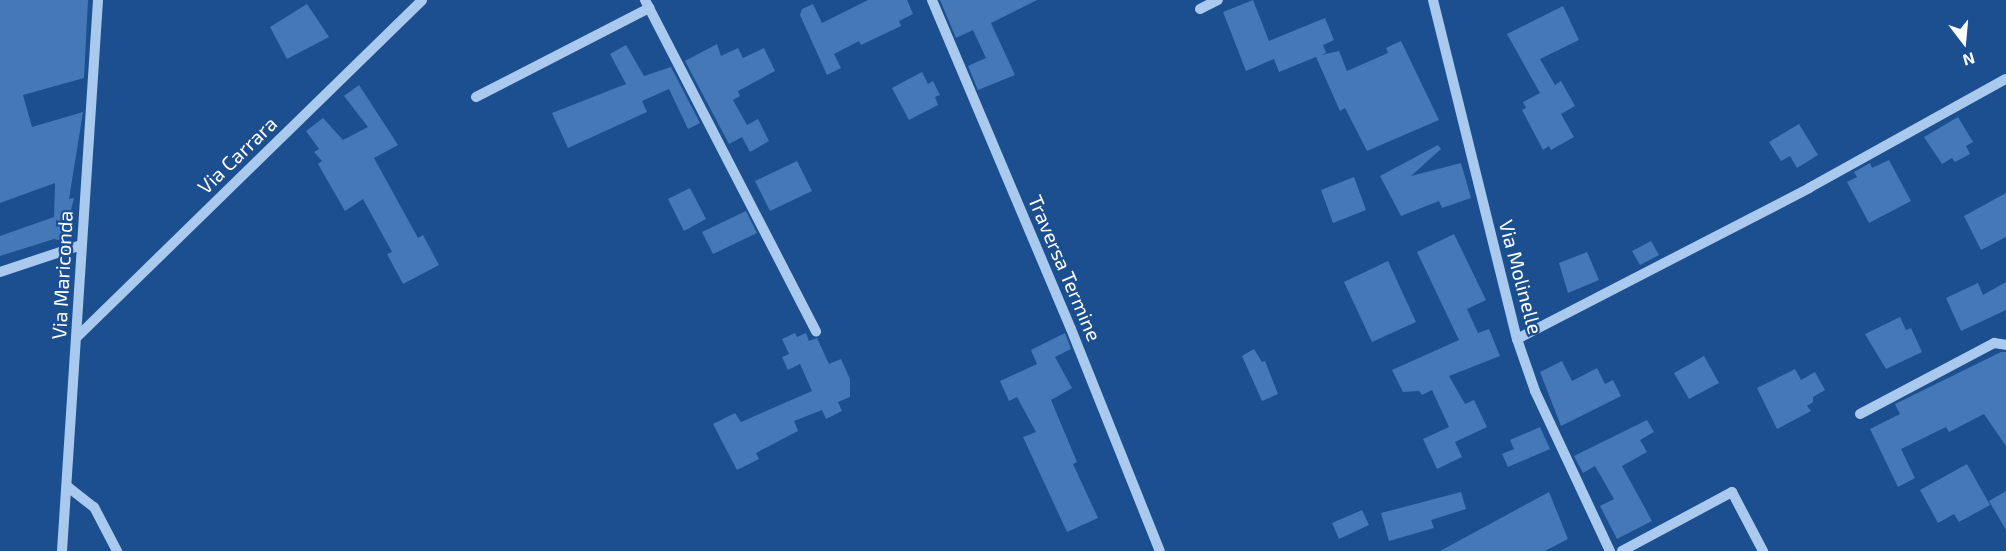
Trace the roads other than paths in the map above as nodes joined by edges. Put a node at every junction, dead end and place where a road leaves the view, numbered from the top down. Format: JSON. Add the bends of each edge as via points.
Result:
{"nodes":[{"id":1,"x":98,"y":0,"type":"edge"},
{"id":2,"x":422,"y":0,"type":"edge"},
{"id":3,"x":932,"y":0,"type":"edge"},
{"id":4,"x":1218,"y":0,"type":"edge"},
{"id":5,"x":1433,"y":0,"type":"edge"},
{"id":6,"x":647,"y":4,"type":"edge"},
{"id":7,"x":1200,"y":9,"type":"dead end"},
{"id":8,"x":2006,"y":79,"type":"edge"},
{"id":9,"x":476,"y":97,"type":"dead end"},
{"id":10,"x":81,"y":245,"type":"junction"},
{"id":11,"x":0,"y":272,"type":"edge"},
{"id":12,"x":816,"y":331,"type":"dead end"},
{"id":13,"x":77,"y":337,"type":"junction"},
{"id":14,"x":1517,"y":339,"type":"junction"},
{"id":15,"x":2006,"y":345,"type":"edge"},
{"id":16,"x":1860,"y":414,"type":"dead end"},
{"id":17,"x":68,"y":487,"type":"junction"},
{"id":18,"x":62,"y":551,"type":"edge"},
{"id":19,"x":117,"y":551,"type":"edge"},
{"id":20,"x":1160,"y":551,"type":"edge"},
{"id":21,"x":1610,"y":551,"type":"edge"},
{"id":22,"x":1622,"y":551,"type":"edge"},
{"id":23,"x":1763,"y":551,"type":"edge"}],
"edges":[{"from":1,"to":10,"type":"street","name":"Via Mariconda"},
{"from":2,"to":13,"type":"street","name":"Via Carrara"},
{"from":3,"to":20,"type":"street","name":"Traversa Termine"},
{"from":4,"to":7,"type":"street"},
{"from":5,"to":14,"type":"street","name":"Via Molinelle"},
{"from":6,"to":9,"type":"street"},
{"from":6,"to":12,"type":"street"},
{"from":8,"to":14,"type":"street","via":[[1809,188]]},
{"from":10,"to":11,"type":"street"},
{"from":10,"to":13,"type":"street","name":"Via Mariconda"},
{"from":13,"to":17,"type":"street","name":"Via Mariconda"},
{"from":14,"to":21,"type":"street","name":"Via Molinelle","via":[[1535,391]]},
{"from":15,"to":16,"type":"street","via":[[1994,343]]},
{"from":17,"to":18,"type":"street","name":"Via Mariconda"},
{"from":17,"to":19,"type":"street","via":[[94,507]]},
{"from":22,"to":23,"type":"street","via":[[1732,492]]}]}
